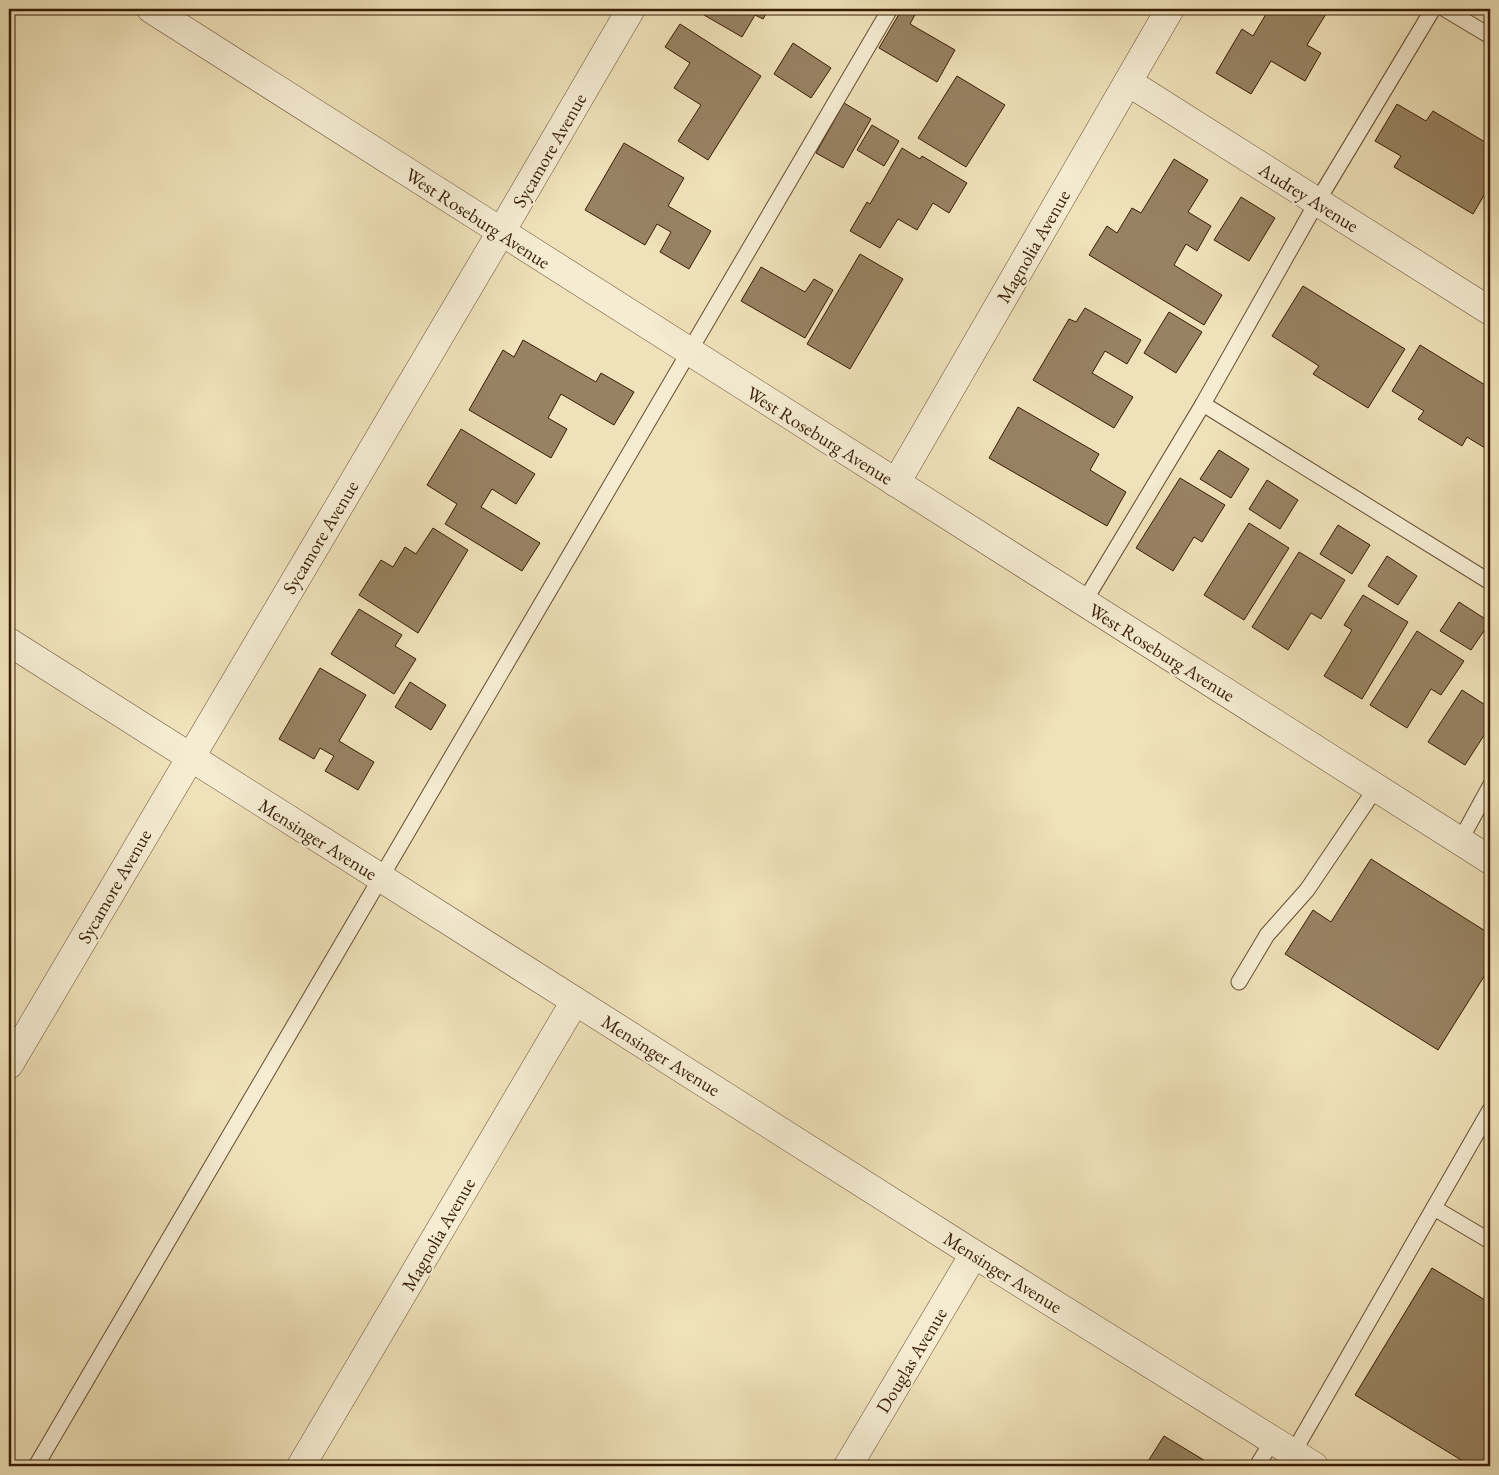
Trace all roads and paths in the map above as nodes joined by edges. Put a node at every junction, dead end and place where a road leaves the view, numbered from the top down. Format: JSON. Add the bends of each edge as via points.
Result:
{"nodes":[{"id":1,"x":151,"y":9,"type":"edge"},
{"id":2,"x":631,"y":9,"type":"edge"},
{"id":3,"x":890,"y":9,"type":"edge"},
{"id":4,"x":1170,"y":9,"type":"edge"},
{"id":5,"x":1433,"y":9,"type":"edge"},
{"id":6,"x":1446,"y":9,"type":"edge"},
{"id":7,"x":1490,"y":36,"type":"edge"},
{"id":8,"x":1128,"y":82,"type":"junction"},
{"id":9,"x":1317,"y":202,"type":"junction"},
{"id":10,"x":501,"y":232,"type":"junction"},
{"id":11,"x":1490,"y":311,"type":"edge"},
{"id":12,"x":690,"y":352,"type":"junction"},
{"id":13,"x":1204,"y":404,"type":"junction"},
{"id":14,"x":896,"y":484,"type":"junction"},
{"id":15,"x":1490,"y":582,"type":"edge"},
{"id":16,"x":1084,"y":602,"type":"junction"},
{"id":17,"x":9,"y":642,"type":"edge"},
{"id":18,"x":190,"y":757,"type":"junction"},
{"id":19,"x":1490,"y":786,"type":"edge"},
{"id":20,"x":1376,"y":788,"type":"junction"},
{"id":21,"x":1460,"y":841,"type":"junction"},
{"id":22,"x":1490,"y":860,"type":"edge"},
{"id":23,"x":381,"y":878,"type":"junction"},
{"id":24,"x":1240,"y":982,"type":"dead end"},
{"id":25,"x":575,"y":1001,"type":"junction"},
{"id":26,"x":9,"y":1065,"type":"edge"},
{"id":27,"x":1490,"y":1110,"type":"edge"},
{"id":28,"x":1484,"y":1134,"type":"edge"},
{"id":29,"x":1434,"y":1208,"type":"junction"},
{"id":30,"x":1490,"y":1242,"type":"edge"},
{"id":31,"x":974,"y":1254,"type":"junction"},
{"id":32,"x":1293,"y":1453,"type":"edge"},
{"id":33,"x":36,"y":1466,"type":"edge"},
{"id":34,"x":301,"y":1466,"type":"edge"},
{"id":35,"x":848,"y":1466,"type":"edge"},
{"id":36,"x":1257,"y":1466,"type":"edge"}],
"edges":[{"from":1,"to":10,"type":"street","name":"West Roseburg Avenue"},
{"from":2,"to":10,"type":"street","name":"Sycamore Avenue"},
{"from":3,"to":12,"type":"lane"},
{"from":4,"to":8,"type":"street","name":"Magnolia Avenue"},
{"from":5,"to":9,"type":"lane"},
{"from":6,"to":7,"type":"lane"},
{"from":8,"to":9,"type":"street","name":"Audrey Avenue"},
{"from":8,"to":14,"type":"street","name":"Magnolia Avenue"},
{"from":9,"to":11,"type":"street","name":"Audrey Avenue"},
{"from":9,"to":13,"type":"lane"},
{"from":10,"to":12,"type":"street","name":"West Roseburg Avenue"},
{"from":10,"to":18,"type":"street","name":"Sycamore Avenue"},
{"from":12,"to":14,"type":"street","name":"West Roseburg Avenue"},
{"from":12,"to":23,"type":"lane"},
{"from":13,"to":15,"type":"lane"},
{"from":13,"to":16,"type":"lane"},
{"from":14,"to":16,"type":"street","name":"West Roseburg Avenue"},
{"from":16,"to":20,"type":"street","name":"West Roseburg Avenue"},
{"from":17,"to":18,"type":"street","name":"Mensinger Avenue"},
{"from":18,"to":23,"type":"street","name":"Mensinger Avenue"},
{"from":18,"to":26,"type":"street","name":"Sycamore Avenue"},
{"from":19,"to":21,"type":"lane"},
{"from":20,"to":21,"type":"street","name":"West Roseburg Avenue"},
{"from":20,"to":24,"type":"lane","via":[[1307,890],[1267,935]]},
{"from":21,"to":22,"type":"street","name":"West Roseburg Avenue"},
{"from":23,"to":25,"type":"street","name":"Mensinger Avenue"},
{"from":23,"to":33,"type":"lane"},
{"from":25,"to":31,"type":"street","name":"Mensinger Avenue"},
{"from":25,"to":34,"type":"street","name":"Magnolia Avenue"},
{"from":27,"to":28,"type":"lane"},
{"from":28,"to":29,"type":"lane"},
{"from":29,"to":30,"type":"lane"},
{"from":29,"to":32,"type":"lane"},
{"from":31,"to":32,"type":"street","name":"Mensinger Avenue"},
{"from":31,"to":35,"type":"street","name":"Douglas Avenue"},
{"from":32,"to":36,"type":"lane"}]}
